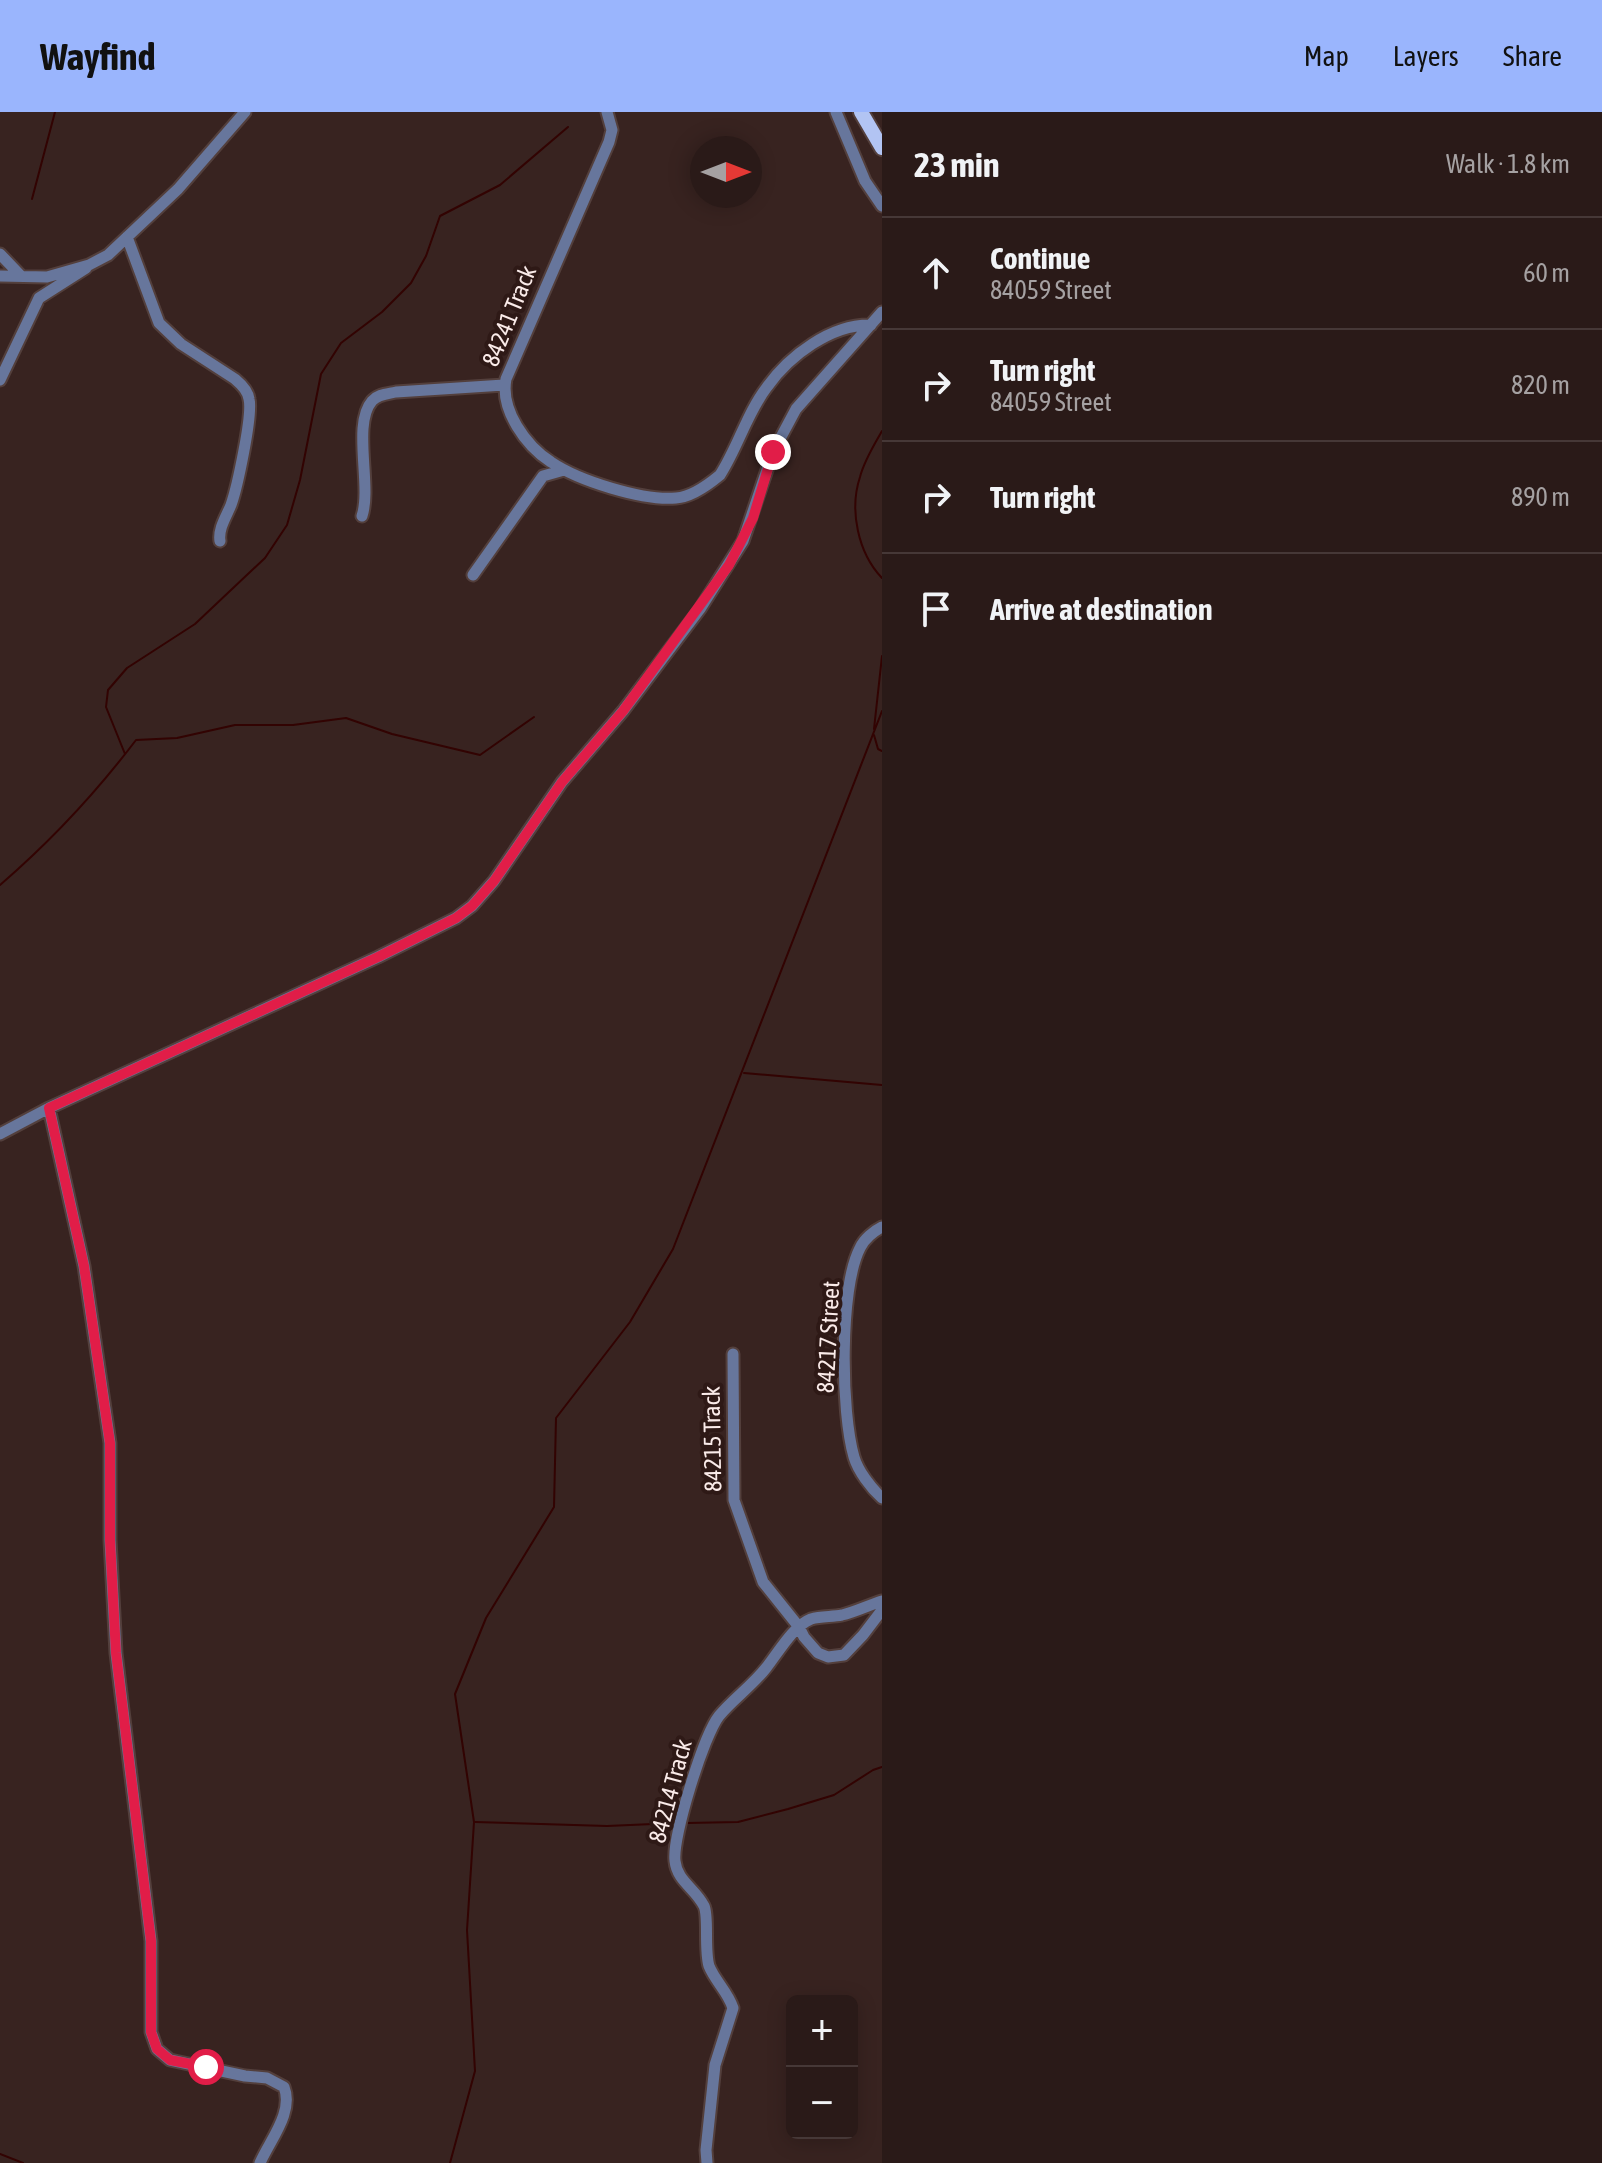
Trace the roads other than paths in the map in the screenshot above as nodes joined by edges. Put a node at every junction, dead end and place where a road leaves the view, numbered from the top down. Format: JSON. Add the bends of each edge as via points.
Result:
{"nodes":[{"id":1,"x":245,"y":112,"type":"edge"},
{"id":2,"x":607,"y":112,"type":"edge"},
{"id":3,"x":836,"y":112,"type":"edge"},
{"id":4,"x":861,"y":112,"type":"edge"},
{"id":5,"x":882,"y":148,"type":"edge"},
{"id":6,"x":882,"y":206,"type":"edge"},
{"id":7,"x":127,"y":237,"type":"junction"},
{"id":8,"x":0,"y":254,"type":"edge"},
{"id":9,"x":89,"y":265,"type":"junction"},
{"id":10,"x":0,"y":276,"type":"edge"},
{"id":11,"x":22,"y":277,"type":"junction"},
{"id":12,"x":882,"y":312,"type":"edge"},
{"id":13,"x":871,"y":325,"type":"junction"},
{"id":14,"x":0,"y":380,"type":"edge"},
{"id":15,"x":504,"y":385,"type":"junction"},
{"id":16,"x":568,"y":470,"type":"junction"},
{"id":17,"x":362,"y":516,"type":"dead end"},
{"id":18,"x":220,"y":541,"type":"dead end"},
{"id":19,"x":473,"y":575,"type":"dead end"},
{"id":20,"x":49,"y":1108,"type":"junction"},
{"id":21,"x":0,"y":1134,"type":"edge"},
{"id":22,"x":882,"y":1227,"type":"edge"},
{"id":23,"x":733,"y":1354,"type":"dead end"},
{"id":24,"x":882,"y":1498,"type":"edge"},
{"id":25,"x":882,"y":1601,"type":"edge"},
{"id":26,"x":882,"y":1610,"type":"edge"},
{"id":27,"x":799,"y":1627,"type":"junction"},
{"id":28,"x":260,"y":2163,"type":"edge"},
{"id":29,"x":707,"y":2163,"type":"edge"}],
"edges":[{"from":1,"to":7,"type":"street","via":[[178,189]]},
{"from":2,"to":15,"type":"street","name":"84241 Track","via":[[609,142]]},
{"from":3,"to":6,"type":"street","via":[[865,181]]},
{"from":4,"to":5,"type":"main road"},
{"from":7,"to":9,"type":"street"},
{"from":7,"to":18,"type":"street","via":[[159,323],[235,379],[250,400],[235,492]]},
{"from":8,"to":11,"type":"street"},
{"from":9,"to":11,"type":"street","via":[[47,277]]},
{"from":9,"to":14,"type":"street","via":[[39,298]]},
{"from":10,"to":11,"type":"street"},
{"from":12,"to":13,"type":"street"},
{"from":13,"to":16,"type":"street","name":"84241 Track","via":[[821,339],[792,359],[766,387],[720,475],[695,491],[661,498]]},
{"from":13,"to":20,"type":"street","via":[[796,409],[773,452],[743,541],[700,609],[562,782],[472,906],[378,957]]},
{"from":15,"to":16,"type":"street","name":"84241 Track","via":[[512,417],[528,444]]},
{"from":15,"to":17,"type":"street","via":[[396,392],[371,401],[363,435],[367,501]]},
{"from":16,"to":19,"type":"street","via":[[543,476]]},
{"from":20,"to":21,"type":"street"},
{"from":20,"to":28,"type":"street","via":[[84,1266],[110,1443],[116,1653],[151,1941],[151,2032],[157,2049],[170,2060],[267,2078],[284,2087],[285,2112]]},
{"from":22,"to":24,"type":"street","name":"84217 Street","via":[[860,1246],[855,1263],[844,1366],[854,1459]]},
{"from":23,"to":27,"type":"street","name":"84215 Track","via":[[734,1500],[763,1582]]},
{"from":25,"to":27,"type":"street","via":[[811,1619]]},
{"from":26,"to":27,"type":"street","name":"84215 Track","via":[[844,1655],[836,1657],[818,1653]]},
{"from":27,"to":29,"type":"street","name":"84214 Track","via":[[711,1728],[677,1831],[677,1871],[704,1905],[709,1966],[733,2008],[715,2065]]}]}
